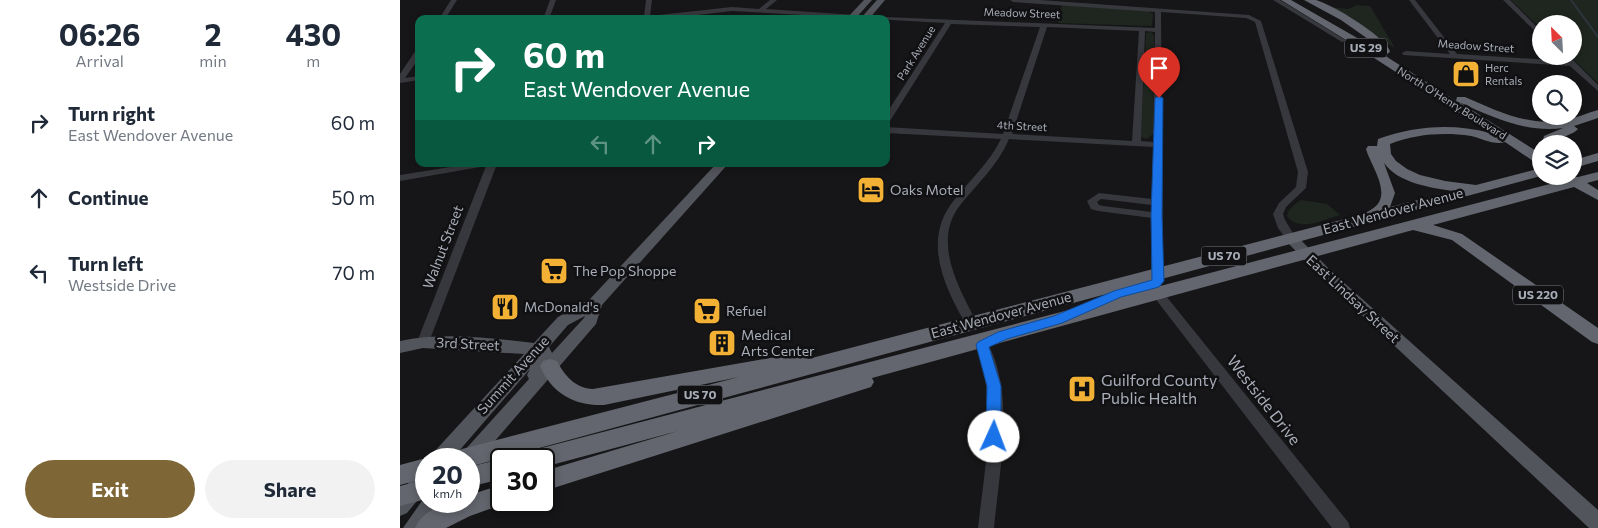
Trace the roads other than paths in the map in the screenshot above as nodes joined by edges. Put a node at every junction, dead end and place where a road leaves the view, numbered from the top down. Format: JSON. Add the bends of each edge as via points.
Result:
{"nodes":[{"id":1,"x":454,"y":0,"type":"edge"},
{"id":2,"x":553,"y":0,"type":"edge"},
{"id":3,"x":649,"y":0,"type":"edge"},
{"id":4,"x":743,"y":0,"type":"edge"},
{"id":5,"x":774,"y":0,"type":"edge"},
{"id":6,"x":868,"y":0,"type":"edge"},
{"id":7,"x":881,"y":0,"type":"edge"},
{"id":8,"x":1013,"y":0,"type":"edge"},
{"id":9,"x":1276,"y":0,"type":"edge"},
{"id":10,"x":1285,"y":0,"type":"edge"},
{"id":11,"x":1296,"y":0,"type":"edge"},
{"id":12,"x":1308,"y":0,"type":"edge"},
{"id":13,"x":1412,"y":0,"type":"edge"},
{"id":14,"x":1506,"y":0,"type":"edge"},
{"id":15,"x":1094,"y":3,"type":"edge"},
{"id":16,"x":745,"y":9,"type":"junction"},
{"id":17,"x":761,"y":10,"type":"junction"},
{"id":18,"x":1158,"y":10,"type":"junction"},
{"id":19,"x":445,"y":15,"type":"edge"},
{"id":20,"x":547,"y":15,"type":"edge"},
{"id":21,"x":647,"y":15,"type":"edge"},
{"id":22,"x":679,"y":15,"type":"edge"},
{"id":23,"x":817,"y":15,"type":"edge"},
{"id":24,"x":854,"y":15,"type":"edge"},
{"id":25,"x":867,"y":15,"type":"edge"},
{"id":26,"x":890,"y":19,"type":"edge"},
{"id":27,"x":949,"y":22,"type":"junction"},
{"id":28,"x":1044,"y":25,"type":"junction"},
{"id":29,"x":1532,"y":25,"type":"edge"},
{"id":30,"x":1142,"y":29,"type":"junction"},
{"id":31,"x":1158,"y":30,"type":"junction"},
{"id":32,"x":1344,"y":41,"type":"dead end"},
{"id":33,"x":1385,"y":51,"type":"junction"},
{"id":34,"x":1406,"y":53,"type":"dead end"},
{"id":35,"x":1455,"y":56,"type":"junction"},
{"id":36,"x":415,"y":58,"type":"edge"},
{"id":37,"x":1532,"y":61,"type":"edge"},
{"id":38,"x":1574,"y":65,"type":"edge"},
{"id":39,"x":415,"y":78,"type":"edge"},
{"id":40,"x":400,"y":80,"type":"edge"},
{"id":41,"x":1598,"y":89,"type":"edge"},
{"id":42,"x":1461,"y":99,"type":"junction"},
{"id":43,"x":1446,"y":100,"type":"junction"},
{"id":44,"x":1598,"y":114,"type":"edge"},
{"id":45,"x":890,"y":115,"type":"edge"},
{"id":46,"x":1598,"y":121,"type":"edge"},
{"id":47,"x":890,"y":130,"type":"edge"},
{"id":48,"x":1555,"y":135,"type":"edge"},
{"id":49,"x":1007,"y":136,"type":"junction"},
{"id":50,"x":1136,"y":143,"type":"junction"},
{"id":51,"x":1157,"y":145,"type":"junction"},
{"id":52,"x":1532,"y":151,"type":"edge"},
{"id":53,"x":1532,"y":151,"type":"edge"},
{"id":54,"x":1532,"y":153,"type":"edge"},
{"id":55,"x":1594,"y":158,"type":"edge"},
{"id":56,"x":1582,"y":162,"type":"edge"},
{"id":57,"x":467,"y":167,"type":"edge"},
{"id":58,"x":491,"y":167,"type":"edge"},
{"id":59,"x":719,"y":167,"type":"edge"},
{"id":60,"x":1532,"y":175,"type":"edge"},
{"id":61,"x":1582,"y":175,"type":"edge"},
{"id":62,"x":1598,"y":176,"type":"edge"},
{"id":63,"x":400,"y":178,"type":"edge"},
{"id":64,"x":1581,"y":185,"type":"edge"},
{"id":65,"x":1598,"y":185,"type":"edge"},
{"id":66,"x":1489,"y":186,"type":"junction"},
{"id":67,"x":1598,"y":196,"type":"edge"},
{"id":68,"x":1157,"y":203,"type":"junction"},
{"id":69,"x":1479,"y":208,"type":"junction"},
{"id":70,"x":1156,"y":216,"type":"junction"},
{"id":71,"x":1367,"y":218,"type":"junction"},
{"id":72,"x":1404,"y":227,"type":"junction"},
{"id":73,"x":1291,"y":238,"type":"junction"},
{"id":74,"x":1478,"y":252,"type":"junction"},
{"id":75,"x":1304,"y":254,"type":"junction"},
{"id":76,"x":1157,"y":273,"type":"junction"},
{"id":77,"x":1158,"y":294,"type":"junction"},
{"id":78,"x":595,"y":302,"type":"junction"},
{"id":79,"x":1058,"y":320,"type":"junction"},
{"id":80,"x":971,"y":323,"type":"junction"},
{"id":81,"x":938,"y":332,"type":"junction"},
{"id":82,"x":1003,"y":336,"type":"junction"},
{"id":83,"x":1598,"y":337,"type":"edge"},
{"id":84,"x":424,"y":342,"type":"junction"},
{"id":85,"x":982,"y":345,"type":"junction"},
{"id":86,"x":400,"y":347,"type":"edge"},
{"id":87,"x":536,"y":348,"type":"junction"},
{"id":88,"x":550,"y":366,"type":"junction"},
{"id":89,"x":523,"y":395,"type":"junction"},
{"id":90,"x":456,"y":448,"type":"edge"},
{"id":91,"x":475,"y":448,"type":"edge"},
{"id":92,"x":477,"y":448,"type":"edge"},
{"id":93,"x":555,"y":455,"type":"edge"},
{"id":94,"x":415,"y":471,"type":"edge"},
{"id":95,"x":400,"y":475,"type":"edge"},
{"id":96,"x":555,"y":478,"type":"edge"},
{"id":97,"x":415,"y":490,"type":"edge"},
{"id":98,"x":400,"y":496,"type":"edge"},
{"id":99,"x":415,"y":501,"type":"edge"},
{"id":100,"x":400,"y":508,"type":"edge"},
{"id":101,"x":424,"y":513,"type":"edge"},
{"id":102,"x":434,"y":513,"type":"edge"},
{"id":103,"x":450,"y":513,"type":"edge"},
{"id":104,"x":1598,"y":523,"type":"edge"},
{"id":105,"x":413,"y":528,"type":"edge"},
{"id":106,"x":986,"y":528,"type":"edge"},
{"id":107,"x":1342,"y":528,"type":"edge"}],
"edges":[{"from":1,"to":19,"type":"street"},
{"from":2,"to":20,"type":"street"},
{"from":3,"to":21,"type":"street"},
{"from":4,"to":16,"type":"street"},
{"from":5,"to":17,"type":"street"},
{"from":6,"to":24,"type":"main road"},
{"from":7,"to":25,"type":"main road"},
{"from":8,"to":15,"type":"street"},
{"from":9,"to":32,"type":"street"},
{"from":10,"to":43,"type":"highway","name":"North O'Henry Boulevard","number":"US 29"},
{"from":11,"to":33,"type":"highway","name":"North O'Henry Boulevard","number":"US 29"},
{"from":12,"to":33,"type":"highway","via":[[1344,18],[1382,44]]},
{"from":13,"to":35,"type":"street"},
{"from":14,"to":29,"type":"street"},
{"from":15,"to":18,"type":"street"},
{"from":16,"to":17,"type":"street","name":"Meadow Street"},
{"from":16,"to":22,"type":"street","name":"Meadow Street"},
{"from":17,"to":23,"type":"street","name":"Meadow Street"},
{"from":18,"to":31,"type":"street"},
{"from":18,"to":73,"type":"street","name":"East Lindsay Street","via":[[1254,18],[1260,23],[1303,172],[1301,188],[1279,209],[1279,220]]},
{"from":26,"to":27,"type":"street","name":"Meadow Street"},
{"from":27,"to":28,"type":"street","name":"Meadow Street"},
{"from":27,"to":45,"type":"street","name":"Park Avenue"},
{"from":28,"to":30,"type":"street","name":"Meadow Street"},
{"from":28,"to":49,"type":"street"},
{"from":30,"to":31,"type":"street","name":"Meadow Street"},
{"from":30,"to":50,"type":"street"},
{"from":31,"to":51,"type":"street"},
{"from":33,"to":42,"type":"highway","name":"North O'Henry Boulevard","number":"US 29"},
{"from":34,"to":35,"type":"street","name":"Meadow Street"},
{"from":35,"to":37,"type":"street","name":"Meadow Street"},
{"from":36,"to":40,"type":"street"},
{"from":38,"to":41,"type":"street"},
{"from":39,"to":40,"type":"street"},
{"from":42,"to":44,"type":"highway","via":[[1511,119],[1548,126]]},
{"from":42,"to":53,"type":"highway","name":"North O'Henry Boulevard","number":"US 29"},
{"from":43,"to":52,"type":"highway","name":"North O'Henry Boulevard","number":"US 29"},
{"from":43,"to":71,"type":"highway","via":[[1454,109],[1452,117],[1444,123],[1396,131],[1380,136],[1373,143],[1372,152],[1388,188],[1388,198],[1383,207]]},
{"from":46,"to":48,"type":"highway"},
{"from":47,"to":49,"type":"street","name":"4th Street"},
{"from":49,"to":50,"type":"street","name":"4th Street"},
{"from":49,"to":80,"type":"street","via":[[995,159],[950,211],[942,233],[945,264]]},
{"from":50,"to":51,"type":"street","name":"4th Street"},
{"from":51,"to":68,"type":"street"},
{"from":54,"to":66,"type":"highway","via":[[1465,130],[1410,134],[1383,142],[1382,151],[1387,160],[1403,172],[1429,182],[1458,187]]},
{"from":55,"to":56,"type":"highway"},
{"from":57,"to":63,"type":"street"},
{"from":58,"to":84,"type":"street","name":"Walnut Street"},
{"from":59,"to":78,"type":"main road","name":"Summit Avenue"},
{"from":60,"to":66,"type":"highway","name":"East Wendover Avenue","number":"US 70"},
{"from":61,"to":65,"type":"highway"},
{"from":62,"to":69,"type":"highway","name":"East Wendover Avenue","number":"US 70"},
{"from":64,"to":67,"type":"highway"},
{"from":66,"to":71,"type":"highway","name":"East Wendover Avenue","number":"US 70"},
{"from":68,"to":70,"type":"street"},
{"from":68,"to":70,"type":"street","via":[[1106,196],[1092,201],[1102,210]]},
{"from":69,"to":72,"type":"highway","name":"East Wendover Avenue","number":"US 70"},
{"from":69,"to":74,"type":"highway","via":[[1468,218],[1466,226]]},
{"from":70,"to":76,"type":"street"},
{"from":71,"to":73,"type":"highway","name":"East Wendover Avenue","number":"US 70"},
{"from":72,"to":74,"type":"highway","number":"US 220","via":[[1440,230]]},
{"from":72,"to":75,"type":"highway","name":"East Wendover Avenue","number":"US 70"},
{"from":73,"to":75,"type":"main road","name":"East Lindsay Street"},
{"from":73,"to":76,"type":"highway","name":"East Wendover Avenue","number":"US 70"},
{"from":74,"to":83,"type":"highway","number":"US 220"},
{"from":75,"to":77,"type":"highway","name":"East Wendover Avenue","number":"US 70"},
{"from":75,"to":104,"type":"main road","name":"East Lindsay Street"},
{"from":76,"to":79,"type":"highway","via":[[1155,284],[1118,294]]},
{"from":76,"to":80,"type":"highway","name":"East Wendover Avenue","number":"US 70"},
{"from":77,"to":79,"type":"highway","name":"East Wendover Avenue","number":"US 70"},
{"from":77,"to":107,"type":"street","name":"Westside Drive"},
{"from":78,"to":87,"type":"main road","name":"Summit Avenue","via":[[562,320]]},
{"from":78,"to":88,"type":"main road","name":"Summit Avenue","via":[[591,320]]},
{"from":79,"to":82,"type":"highway","name":"East Wendover Avenue","number":"US 70"},
{"from":80,"to":81,"type":"highway","name":"East Wendover Avenue","number":"US 70"},
{"from":81,"to":88,"type":"highway","via":[[604,397],[587,397],[570,389],[553,375]]},
{"from":81,"to":91,"type":"highway","name":"East Wendover Avenue","number":"US 70"},
{"from":82,"to":85,"type":"highway"},
{"from":82,"to":93,"type":"highway","name":"East Wendover Avenue","number":"US 70"},
{"from":84,"to":86,"type":"main road","name":"3rd Street"},
{"from":84,"to":87,"type":"main road","name":"3rd Street"},
{"from":85,"to":96,"type":"highway"},
{"from":85,"to":106,"type":"street","via":[[992,374],[995,397]]},
{"from":87,"to":89,"type":"main road","via":[[545,355]]},
{"from":87,"to":90,"type":"main road","name":"Summit Avenue"},
{"from":88,"to":89,"type":"main road","name":"Summit Avenue"},
{"from":89,"to":92,"type":"main road","name":"Summit Avenue"},
{"from":94,"to":95,"type":"highway"},
{"from":97,"to":100,"type":"main road"},
{"from":98,"to":99,"type":"highway"},
{"from":101,"to":105,"type":"main road"},
{"from":102,"to":103,"type":"highway","via":[[438,519]]}]}
